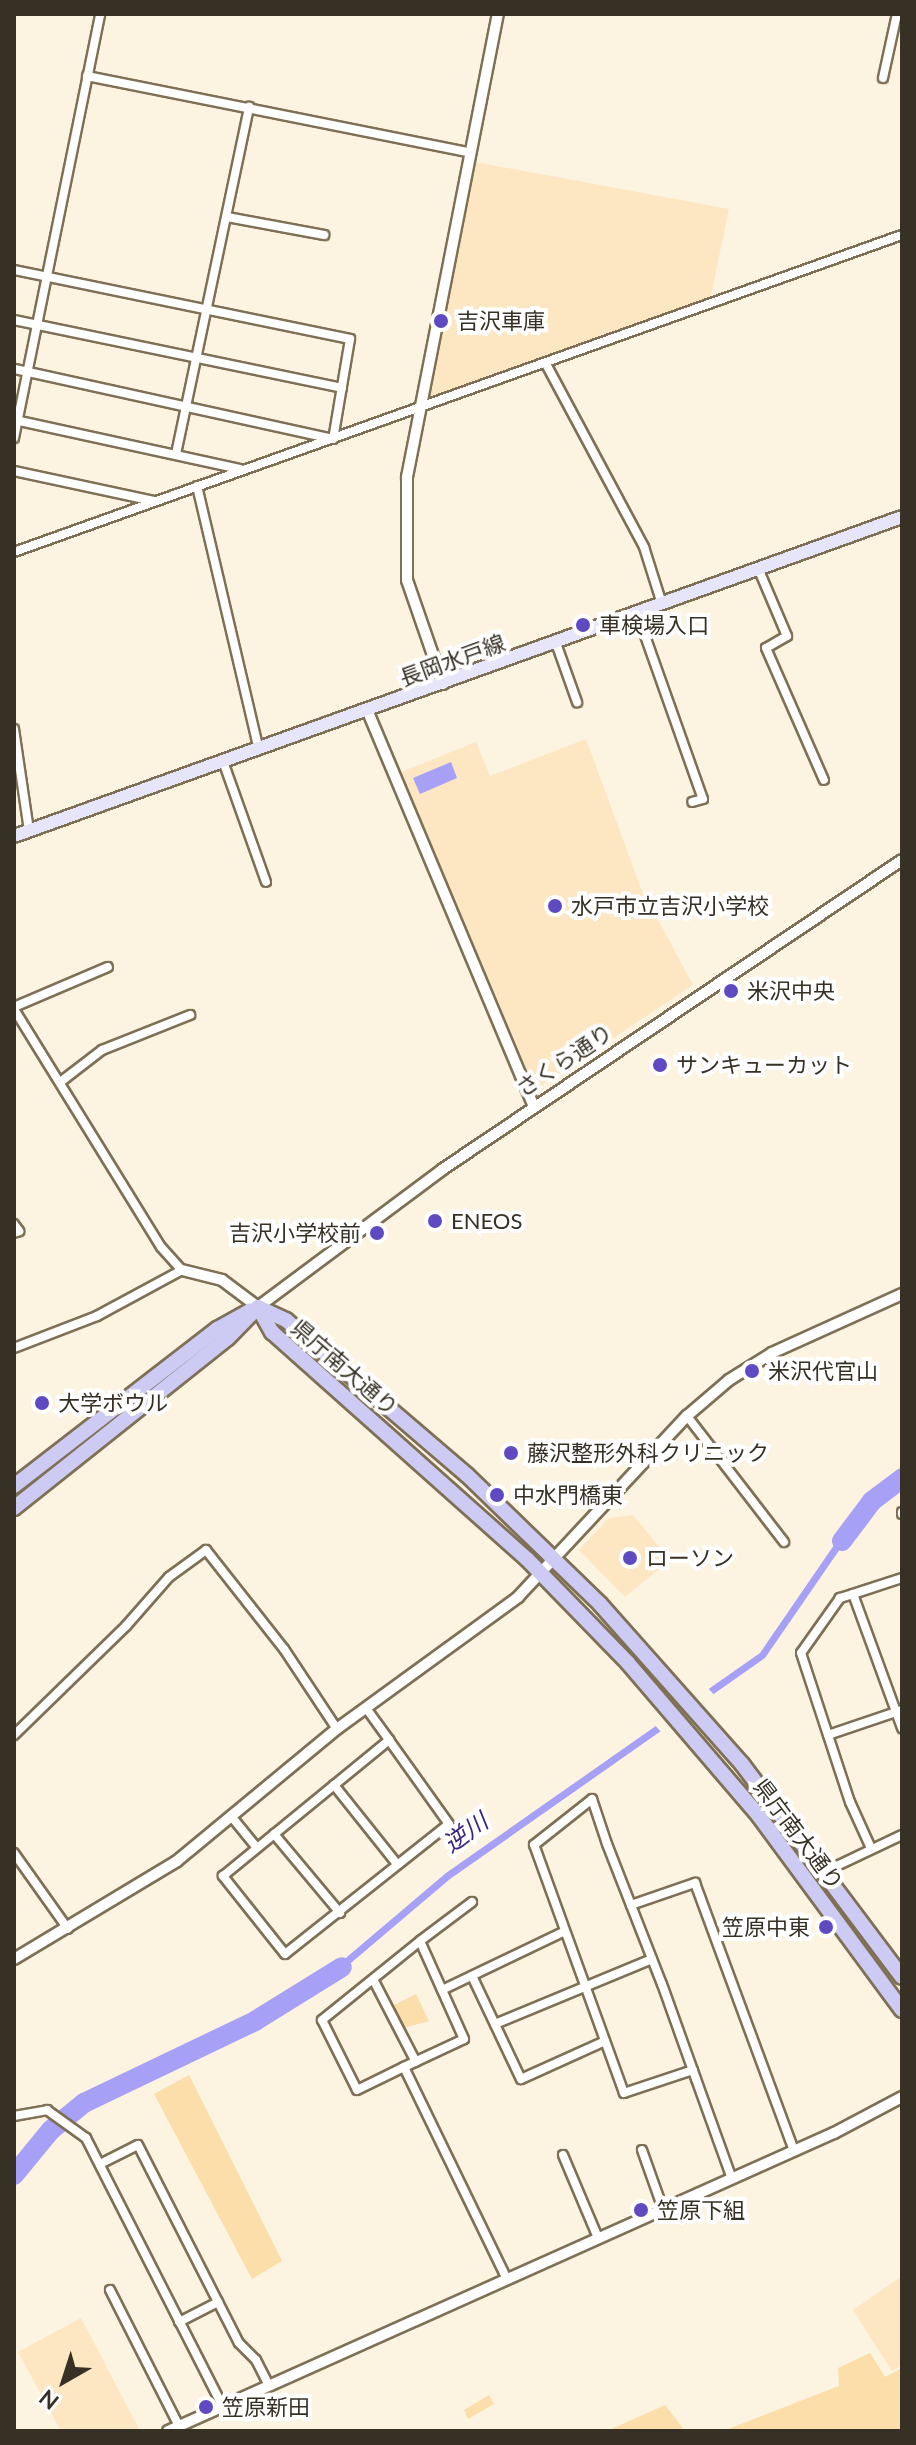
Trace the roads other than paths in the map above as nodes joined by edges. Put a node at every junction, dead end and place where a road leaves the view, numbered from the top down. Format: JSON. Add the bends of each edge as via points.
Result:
{"nodes":[{"id":1,"x":100,"y":14,"type":"edge"},
{"id":2,"x":498,"y":14,"type":"edge"},
{"id":3,"x":897,"y":14,"type":"edge"},
{"id":4,"x":87,"y":76,"type":"junction"},
{"id":5,"x":883,"y":78,"type":"dead end"},
{"id":6,"x":249,"y":107,"type":"junction"},
{"id":7,"x":469,"y":152,"type":"junction"},
{"id":8,"x":227,"y":217,"type":"junction"},
{"id":9,"x":324,"y":235,"type":"dead end"},
{"id":10,"x":902,"y":235,"type":"edge"},
{"id":11,"x":14,"y":270,"type":"edge"},
{"id":12,"x":46,"y":277,"type":"junction"},
{"id":13,"x":207,"y":310,"type":"junction"},
{"id":14,"x":14,"y":320,"type":"edge"},
{"id":15,"x":37,"y":324,"type":"junction"},
{"id":16,"x":196,"y":358,"type":"junction"},
{"id":17,"x":546,"y":364,"type":"junction"},
{"id":18,"x":14,"y":369,"type":"edge"},
{"id":19,"x":27,"y":372,"type":"junction"},
{"id":20,"x":342,"y":388,"type":"junction"},
{"id":21,"x":186,"y":407,"type":"junction"},
{"id":22,"x":417,"y":410,"type":"junction"},
{"id":23,"x":16,"y":420,"type":"edge"},
{"id":24,"x":14,"y":438,"type":"edge"},
{"id":25,"x":333,"y":439,"type":"junction"},
{"id":26,"x":176,"y":454,"type":"junction"},
{"id":27,"x":240,"y":470,"type":"junction"},
{"id":28,"x":14,"y":471,"type":"edge"},
{"id":29,"x":197,"y":486,"type":"junction"},
{"id":30,"x":155,"y":501,"type":"junction"},
{"id":31,"x":902,"y":517,"type":"edge"},
{"id":32,"x":14,"y":552,"type":"edge"},
{"id":33,"x":758,"y":568,"type":"junction"},
{"id":34,"x":662,"y":604,"type":"junction"},
{"id":35,"x":637,"y":613,"type":"junction"},
{"id":36,"x":556,"y":643,"type":"junction"},
{"id":37,"x":443,"y":684,"type":"junction"},
{"id":38,"x":577,"y":702,"type":"dead end"},
{"id":39,"x":368,"y":712,"type":"junction"},
{"id":40,"x":14,"y":729,"type":"edge"},
{"id":41,"x":259,"y":751,"type":"junction"},
{"id":42,"x":224,"y":764,"type":"junction"},
{"id":43,"x":824,"y":780,"type":"dead end"},
{"id":44,"x":692,"y":802,"type":"dead end"},
{"id":45,"x":29,"y":831,"type":"junction"},
{"id":46,"x":14,"y":836,"type":"edge"},
{"id":47,"x":902,"y":860,"type":"edge"},
{"id":48,"x":266,"y":882,"type":"dead end"},
{"id":49,"x":108,"y":967,"type":"dead end"},
{"id":50,"x":14,"y":1008,"type":"edge"},
{"id":51,"x":190,"y":1015,"type":"dead end"},
{"id":52,"x":63,"y":1080,"type":"junction"},
{"id":53,"x":534,"y":1106,"type":"junction"},
{"id":54,"x":14,"y":1224,"type":"edge"},
{"id":55,"x":14,"y":1233,"type":"edge"},
{"id":56,"x":182,"y":1270,"type":"junction"},
{"id":57,"x":902,"y":1294,"type":"edge"},
{"id":58,"x":258,"y":1307,"type":"junction"},
{"id":59,"x":14,"y":1348,"type":"edge"},
{"id":60,"x":687,"y":1416,"type":"junction"},
{"id":61,"x":14,"y":1486,"type":"edge"},
{"id":62,"x":14,"y":1508,"type":"edge"},
{"id":63,"x":784,"y":1542,"type":"dead end"},
{"id":64,"x":556,"y":1558,"type":"junction"},
{"id":65,"x":542,"y":1574,"type":"junction"},
{"id":66,"x":902,"y":1578,"type":"edge"},
{"id":67,"x":853,"y":1594,"type":"junction"},
{"id":68,"x":366,"y":1708,"type":"junction"},
{"id":69,"x":899,"y":1711,"type":"edge"},
{"id":70,"x":902,"y":1728,"type":"edge"},
{"id":71,"x":337,"y":1729,"type":"junction"},
{"id":72,"x":14,"y":1735,"type":"edge"},
{"id":73,"x":828,"y":1735,"type":"junction"},
{"id":74,"x":389,"y":1740,"type":"junction"},
{"id":75,"x":334,"y":1785,"type":"junction"},
{"id":76,"x":231,"y":1816,"type":"junction"},
{"id":77,"x":274,"y":1834,"type":"junction"},
{"id":78,"x":902,"y":1835,"type":"edge"},
{"id":79,"x":870,"y":1846,"type":"junction"},
{"id":80,"x":257,"y":1848,"type":"junction"},
{"id":81,"x":14,"y":1853,"type":"edge"},
{"id":82,"x":397,"y":1864,"type":"junction"},
{"id":83,"x":824,"y":1872,"type":"junction"},
{"id":84,"x":472,"y":1902,"type":"dead end"},
{"id":85,"x":631,"y":1905,"type":"junction"},
{"id":86,"x":340,"y":1913,"type":"junction"},
{"id":87,"x":68,"y":1929,"type":"junction"},
{"id":88,"x":565,"y":1931,"type":"junction"},
{"id":89,"x":420,"y":1941,"type":"junction"},
{"id":90,"x":14,"y":1959,"type":"edge"},
{"id":91,"x":652,"y":1959,"type":"junction"},
{"id":92,"x":472,"y":1976,"type":"junction"},
{"id":93,"x":902,"y":1977,"type":"edge"},
{"id":94,"x":374,"y":1981,"type":"junction"},
{"id":95,"x":584,"y":1983,"type":"junction"},
{"id":96,"x":442,"y":1990,"type":"junction"},
{"id":97,"x":902,"y":2010,"type":"edge"},
{"id":98,"x":495,"y":2024,"type":"junction"},
{"id":99,"x":605,"y":2041,"type":"junction"},
{"id":100,"x":416,"y":2062,"type":"junction"},
{"id":101,"x":404,"y":2067,"type":"junction"},
{"id":102,"x":693,"y":2070,"type":"junction"},
{"id":103,"x":902,"y":2097,"type":"edge"},
{"id":104,"x":14,"y":2116,"type":"edge"},
{"id":105,"x":642,"y":2150,"type":"dead end"},
{"id":106,"x":794,"y":2151,"type":"junction"},
{"id":107,"x":563,"y":2155,"type":"dead end"},
{"id":108,"x":100,"y":2164,"type":"junction"},
{"id":109,"x":732,"y":2179,"type":"junction"},
{"id":110,"x":663,"y":2209,"type":"junction"},
{"id":111,"x":598,"y":2238,"type":"junction"},
{"id":112,"x":507,"y":2279,"type":"junction"},
{"id":113,"x":110,"y":2290,"type":"dead end"},
{"id":114,"x":218,"y":2302,"type":"junction"},
{"id":115,"x":179,"y":2322,"type":"junction"},
{"id":116,"x":269,"y":2386,"type":"junction"},
{"id":117,"x":223,"y":2407,"type":"junction"},
{"id":118,"x":179,"y":2426,"type":"junction"},
{"id":119,"x":168,"y":2431,"type":"edge"}],
"edges":[{"from":1,"to":4,"type":"street"},
{"from":2,"to":7,"type":"street"},
{"from":3,"to":5,"type":"street"},
{"from":4,"to":6,"type":"street"},
{"from":4,"to":12,"type":"street"},
{"from":6,"to":7,"type":"street"},
{"from":6,"to":8,"type":"street"},
{"from":7,"to":22,"type":"street"},
{"from":8,"to":9,"type":"street"},
{"from":8,"to":13,"type":"street"},
{"from":10,"to":17,"type":"street"},
{"from":11,"to":12,"type":"street"},
{"from":12,"to":13,"type":"street"},
{"from":12,"to":15,"type":"street"},
{"from":13,"to":16,"type":"street"},
{"from":13,"to":20,"type":"street","via":[[350,339]]},
{"from":14,"to":15,"type":"street"},
{"from":15,"to":16,"type":"street"},
{"from":15,"to":19,"type":"street"},
{"from":16,"to":20,"type":"street"},
{"from":16,"to":21,"type":"street"},
{"from":17,"to":22,"type":"street"},
{"from":17,"to":34,"type":"street","via":[[644,547]]},
{"from":18,"to":19,"type":"street"},
{"from":19,"to":21,"type":"street"},
{"from":19,"to":23,"type":"street"},
{"from":20,"to":25,"type":"street"},
{"from":21,"to":25,"type":"street"},
{"from":21,"to":26,"type":"street"},
{"from":22,"to":25,"type":"street"},
{"from":22,"to":37,"type":"street","via":[[406,498],[407,580]]},
{"from":23,"to":24,"type":"street"},
{"from":23,"to":26,"type":"street"},
{"from":25,"to":27,"type":"street"},
{"from":26,"to":27,"type":"street"},
{"from":27,"to":29,"type":"street"},
{"from":28,"to":30,"type":"street"},
{"from":29,"to":30,"type":"street"},
{"from":29,"to":41,"type":"street"},
{"from":30,"to":32,"type":"street"},
{"from":31,"to":33,"type":"main road","name":"長岡水戸線"},
{"from":33,"to":34,"type":"main road","name":"長岡水戸線"},
{"from":33,"to":43,"type":"street","via":[[787,636],[766,648]]},
{"from":34,"to":35,"type":"main road","name":"長岡水戸線"},
{"from":35,"to":36,"type":"main road","name":"長岡水戸線"},
{"from":35,"to":44,"type":"street","via":[[703,799]]},
{"from":36,"to":37,"type":"main road","name":"長岡水戸線"},
{"from":36,"to":38,"type":"street"},
{"from":37,"to":39,"type":"main road","name":"長岡水戸線"},
{"from":39,"to":41,"type":"main road","name":"長岡水戸線"},
{"from":39,"to":53,"type":"street"},
{"from":40,"to":45,"type":"street"},
{"from":41,"to":42,"type":"main road","name":"長岡水戸線"},
{"from":42,"to":45,"type":"main road","name":"長岡水戸線"},
{"from":42,"to":48,"type":"street"},
{"from":45,"to":46,"type":"main road","name":"長岡水戸線"},
{"from":47,"to":53,"type":"street","name":"さくら通り"},
{"from":49,"to":50,"type":"street"},
{"from":50,"to":52,"type":"street"},
{"from":51,"to":52,"type":"street","via":[[102,1050]]},
{"from":52,"to":56,"type":"street","via":[[161,1247]]},
{"from":53,"to":58,"type":"street","name":"さくら通り"},
{"from":54,"to":55,"type":"street","via":[[19,1231]]},
{"from":56,"to":58,"type":"street","via":[[222,1280]]},
{"from":56,"to":59,"type":"street","via":[[97,1316]]},
{"from":57,"to":60,"type":"street","via":[[772,1353]]},
{"from":58,"to":61,"type":"main road","name":"さくら通り","via":[[217,1329]]},
{"from":58,"to":62,"type":"main road","name":"さくら通り","via":[[228,1338]]},
{"from":58,"to":64,"type":"main road","name":"県庁南大通り","via":[[286,1320]]},
{"from":58,"to":65,"type":"main road","name":"県庁南大通り","via":[[272,1332]]},
{"from":60,"to":63,"type":"street"},
{"from":60,"to":64,"type":"street"},
{"from":64,"to":65,"type":"street"},
{"from":64,"to":83,"type":"main road","name":"県庁南大通り","via":[[704,1718]]},
{"from":65,"to":68,"type":"street","via":[[498,1613]]},
{"from":65,"to":97,"type":"main road","name":"県庁南大通り","via":[[665,1704],[759,1816]]},
{"from":66,"to":67,"type":"street"},
{"from":67,"to":69,"type":"street"},
{"from":67,"to":73,"type":"street","via":[[840,1598],[801,1653]]},
{"from":68,"to":71,"type":"street"},
{"from":68,"to":74,"type":"street"},
{"from":69,"to":70,"type":"street"},
{"from":69,"to":73,"type":"street"},
{"from":71,"to":72,"type":"street","via":[[284,1649],[206,1550],[169,1577]]},
{"from":71,"to":76,"type":"street"},
{"from":73,"to":79,"type":"street"},
{"from":74,"to":75,"type":"street"},
{"from":74,"to":82,"type":"street","via":[[449,1824]]},
{"from":75,"to":77,"type":"street"},
{"from":75,"to":82,"type":"street"},
{"from":76,"to":80,"type":"street"},
{"from":76,"to":87,"type":"street","via":[[141,1886]]},
{"from":77,"to":80,"type":"street"},
{"from":77,"to":86,"type":"street"},
{"from":78,"to":79,"type":"street"},
{"from":79,"to":83,"type":"street","via":[[867,1856]]},
{"from":80,"to":86,"type":"street","via":[[223,1876],[285,1954]]},
{"from":81,"to":87,"type":"street"},
{"from":82,"to":86,"type":"street"},
{"from":83,"to":93,"type":"main road","name":"県庁南大通り"},
{"from":84,"to":89,"type":"street"},
{"from":85,"to":88,"type":"street","via":[[592,1799],[534,1845]]},
{"from":85,"to":91,"type":"street"},
{"from":85,"to":106,"type":"street","via":[[695,1883]]},
{"from":87,"to":90,"type":"street"},
{"from":88,"to":92,"type":"street"},
{"from":88,"to":95,"type":"street"},
{"from":89,"to":94,"type":"street"},
{"from":89,"to":96,"type":"street"},
{"from":91,"to":95,"type":"street"},
{"from":91,"to":102,"type":"street"},
{"from":92,"to":96,"type":"street"},
{"from":92,"to":98,"type":"street"},
{"from":94,"to":100,"type":"street"},
{"from":94,"to":101,"type":"street","via":[[322,2020],[357,2090]]},
{"from":95,"to":98,"type":"street"},
{"from":95,"to":99,"type":"street"},
{"from":96,"to":100,"type":"street","via":[[464,2039]]},
{"from":98,"to":99,"type":"street","via":[[521,2079]]},
{"from":99,"to":102,"type":"street","via":[[624,2093]]},
{"from":100,"to":101,"type":"street"},
{"from":101,"to":112,"type":"street"},
{"from":102,"to":109,"type":"street"},
{"from":103,"to":106,"type":"street"},
{"from":104,"to":108,"type":"street","via":[[50,2111],[79,2129]]},
{"from":105,"to":110,"type":"street"},
{"from":106,"to":109,"type":"street"},
{"from":107,"to":111,"type":"street"},
{"from":108,"to":114,"type":"street","via":[[138,2145]]},
{"from":108,"to":115,"type":"street"},
{"from":109,"to":110,"type":"street"},
{"from":110,"to":111,"type":"street"},
{"from":111,"to":112,"type":"street"},
{"from":112,"to":116,"type":"street"},
{"from":113,"to":118,"type":"street"},
{"from":114,"to":115,"type":"street"},
{"from":114,"to":116,"type":"street"},
{"from":115,"to":117,"type":"street"},
{"from":116,"to":117,"type":"street"},
{"from":117,"to":118,"type":"street"},
{"from":118,"to":119,"type":"street"}]}
